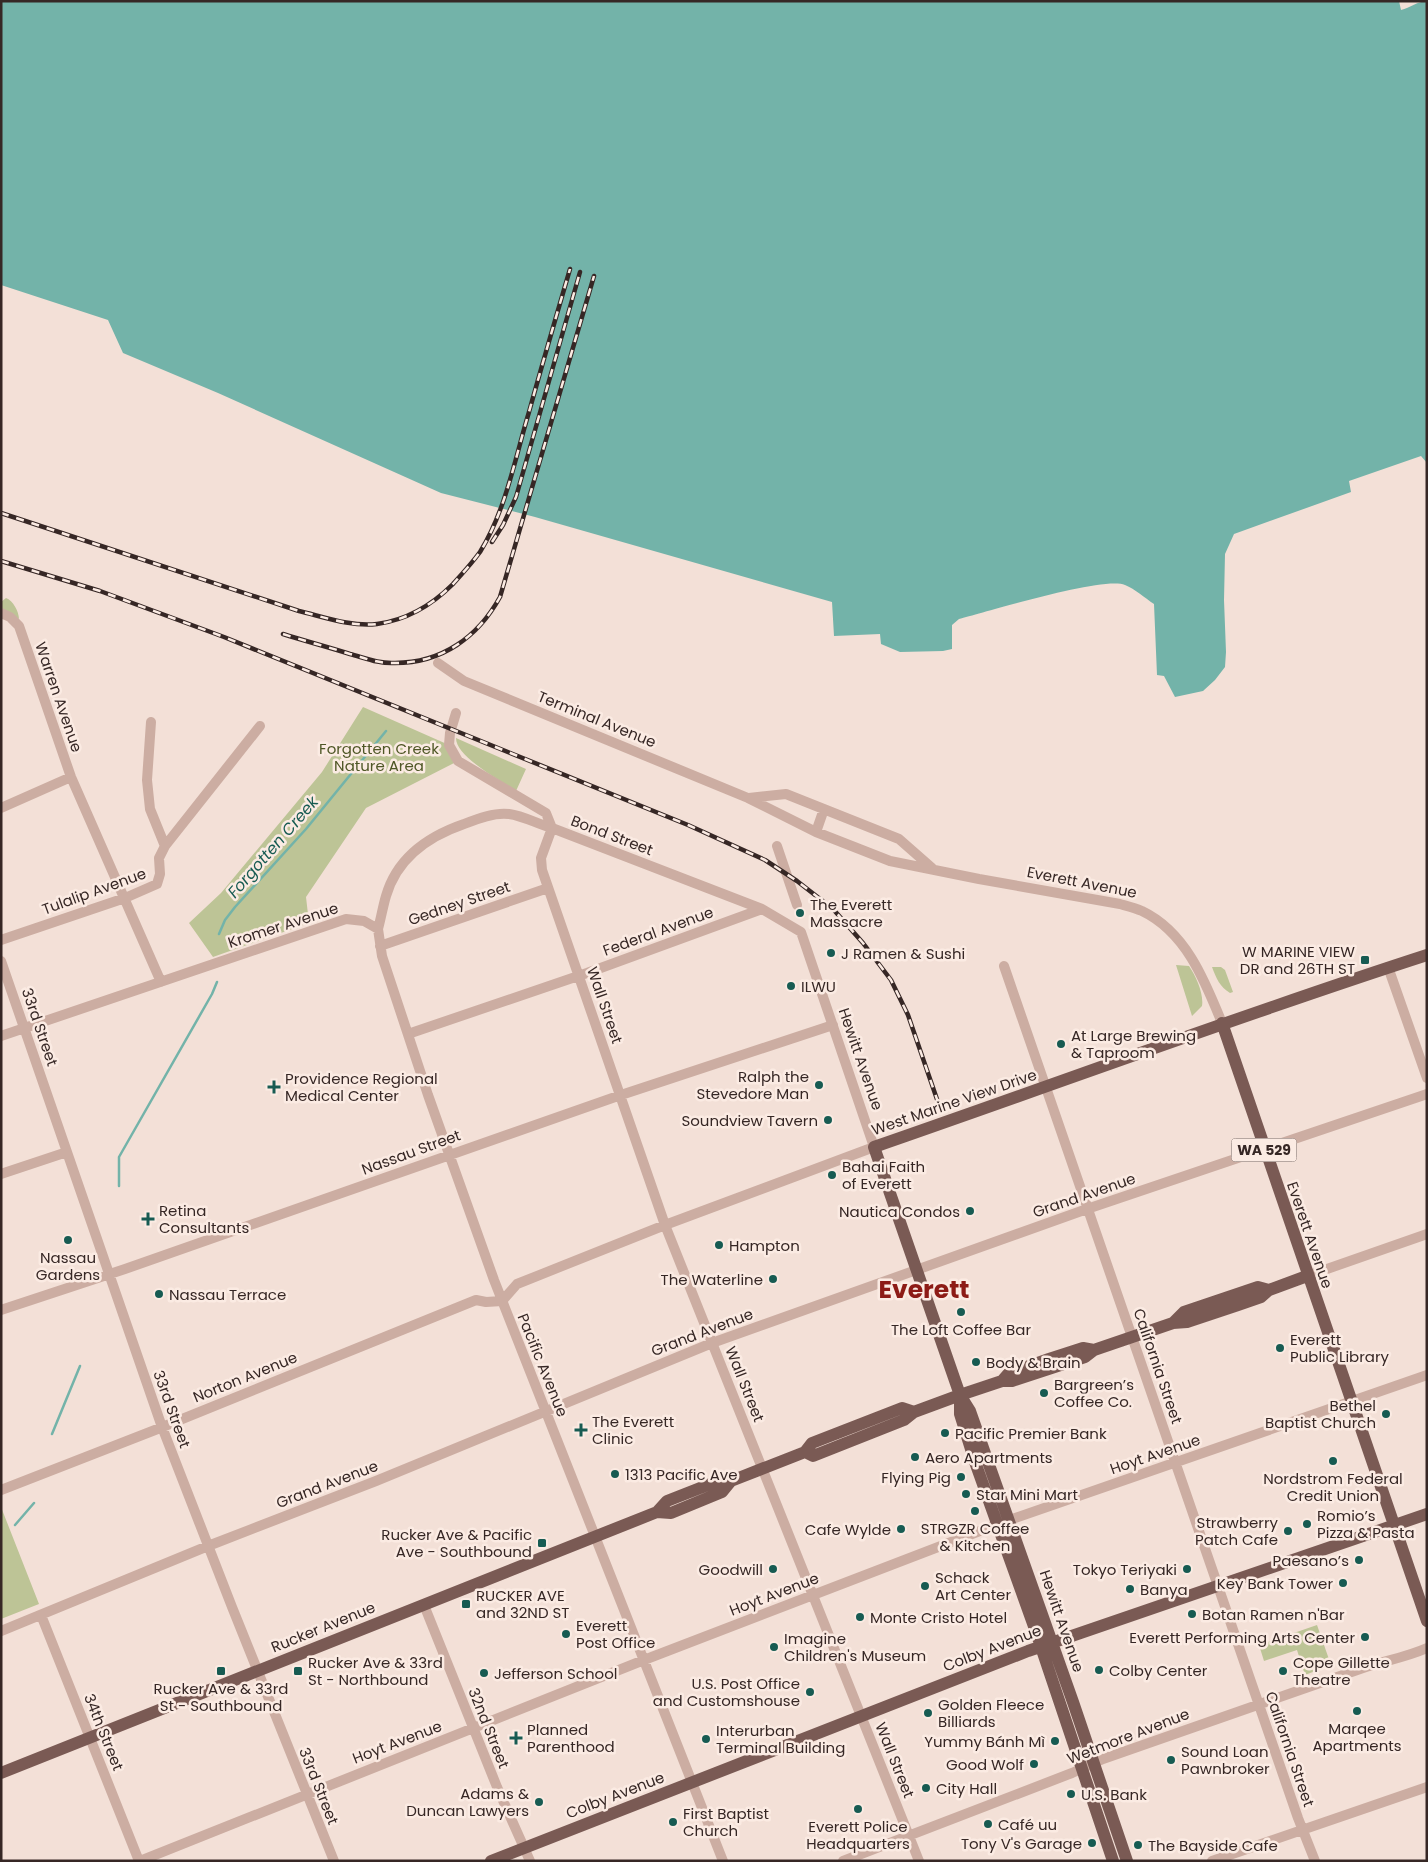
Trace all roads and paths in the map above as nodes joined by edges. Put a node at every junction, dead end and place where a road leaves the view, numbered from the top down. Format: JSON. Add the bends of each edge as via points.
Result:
{"nodes":[{"id":1,"x":1,"y":613,"type":"edge"},
{"id":2,"x":438,"y":663,"type":"dead end"},
{"id":3,"x":456,"y":713,"type":"dead end"},
{"id":4,"x":151,"y":722,"type":"dead end"},
{"id":5,"x":260,"y":726,"type":"dead end"},
{"id":6,"x":71,"y":777,"type":"junction"},
{"id":7,"x":748,"y":798,"type":"junction"},
{"id":8,"x":1,"y":808,"type":"edge"},
{"id":9,"x":824,"y":809,"type":"junction"},
{"id":10,"x":552,"y":828,"type":"junction"},
{"id":11,"x":816,"y":832,"type":"junction"},
{"id":12,"x":164,"y":846,"type":"junction"},
{"id":13,"x":777,"y":846,"type":"dead end"},
{"id":14,"x":933,"y":869,"type":"junction"},
{"id":15,"x":548,"y":888,"type":"junction"},
{"id":16,"x":125,"y":898,"type":"junction"},
{"id":17,"x":797,"y":905,"type":"dead end"},
{"id":18,"x":762,"y":909,"type":"junction"},
{"id":19,"x":378,"y":929,"type":"junction"},
{"id":20,"x":1,"y":940,"type":"edge"},
{"id":21,"x":380,"y":946,"type":"junction"},
{"id":22,"x":1427,"y":955,"type":"edge"},
{"id":23,"x":1,"y":961,"type":"edge"},
{"id":24,"x":1004,"y":966,"type":"dead end"},
{"id":25,"x":1388,"y":967,"type":"junction"},
{"id":26,"x":578,"y":976,"type":"junction"},
{"id":27,"x":161,"y":982,"type":"junction"},
{"id":28,"x":1222,"y":1023,"type":"junction"},
{"id":29,"x":832,"y":1025,"type":"junction"},
{"id":30,"x":24,"y":1028,"type":"junction"},
{"id":31,"x":408,"y":1034,"type":"junction"},
{"id":32,"x":1,"y":1036,"type":"edge"},
{"id":33,"x":1427,"y":1078,"type":"edge"},
{"id":34,"x":1045,"y":1087,"type":"junction"},
{"id":35,"x":1427,"y":1094,"type":"edge"},
{"id":36,"x":621,"y":1095,"type":"junction"},
{"id":37,"x":874,"y":1147,"type":"junction"},
{"id":38,"x":1264,"y":1150,"type":"junction"},
{"id":39,"x":67,"y":1152,"type":"junction"},
{"id":40,"x":449,"y":1154,"type":"junction"},
{"id":41,"x":1,"y":1174,"type":"edge"},
{"id":42,"x":1088,"y":1209,"type":"junction"},
{"id":43,"x":665,"y":1225,"type":"junction"},
{"id":44,"x":1427,"y":1234,"type":"edge"},
{"id":45,"x":917,"y":1269,"type":"junction"},
{"id":46,"x":109,"y":1274,"type":"junction"},
{"id":47,"x":1307,"y":1276,"type":"junction"},
{"id":48,"x":502,"y":1301,"type":"junction"},
{"id":49,"x":1,"y":1310,"type":"edge"},
{"id":50,"x":1132,"y":1337,"type":"junction"},
{"id":51,"x":712,"y":1343,"type":"junction"},
{"id":52,"x":1427,"y":1375,"type":"edge"},
{"id":53,"x":960,"y":1395,"type":"junction"},
{"id":54,"x":1351,"y":1402,"type":"junction"},
{"id":55,"x":545,"y":1412,"type":"junction"},
{"id":56,"x":162,"y":1427,"type":"junction"},
{"id":57,"x":1175,"y":1463,"type":"junction"},
{"id":58,"x":762,"y":1469,"type":"junction"},
{"id":59,"x":1,"y":1490,"type":"edge"},
{"id":60,"x":1427,"y":1514,"type":"edge"},
{"id":61,"x":1003,"y":1522,"type":"junction"},
{"id":62,"x":1394,"y":1525,"type":"junction"},
{"id":63,"x":595,"y":1537,"type":"junction"},
{"id":64,"x":208,"y":1546,"type":"junction"},
{"id":65,"x":1217,"y":1585,"type":"junction"},
{"id":66,"x":813,"y":1596,"type":"junction"},
{"id":67,"x":424,"y":1605,"type":"junction"},
{"id":68,"x":41,"y":1614,"type":"junction"},
{"id":69,"x":1427,"y":1621,"type":"edge"},
{"id":70,"x":1,"y":1630,"type":"edge"},
{"id":71,"x":1046,"y":1644,"type":"junction"},
{"id":72,"x":1427,"y":1648,"type":"edge"},
{"id":73,"x":644,"y":1660,"type":"junction"},
{"id":74,"x":258,"y":1670,"type":"junction"},
{"id":75,"x":1259,"y":1704,"type":"junction"},
{"id":76,"x":861,"y":1715,"type":"junction"},
{"id":77,"x":473,"y":1728,"type":"junction"},
{"id":78,"x":90,"y":1737,"type":"junction"},
{"id":79,"x":1093,"y":1762,"type":"junction"},
{"id":80,"x":1082,"y":1769,"type":"junction"},
{"id":81,"x":1,"y":1773,"type":"edge"},
{"id":82,"x":692,"y":1782,"type":"junction"},
{"id":83,"x":1427,"y":1787,"type":"edge"},
{"id":84,"x":306,"y":1794,"type":"junction"},
{"id":85,"x":1302,"y":1830,"type":"junction"},
{"id":86,"x":909,"y":1835,"type":"junction"},
{"id":87,"x":524,"y":1848,"type":"junction"},
{"id":88,"x":139,"y":1861,"type":"edge"},
{"id":89,"x":334,"y":1861,"type":"edge"},
{"id":90,"x":491,"y":1861,"type":"edge"},
{"id":91,"x":530,"y":1861,"type":"edge"},
{"id":92,"x":723,"y":1861,"type":"edge"},
{"id":93,"x":843,"y":1861,"type":"edge"},
{"id":94,"x":919,"y":1861,"type":"edge"},
{"id":95,"x":1113,"y":1861,"type":"edge"},
{"id":96,"x":1127,"y":1861,"type":"edge"},
{"id":97,"x":1212,"y":1861,"type":"edge"},
{"id":98,"x":1315,"y":1861,"type":"edge"}],
"edges":[{"from":1,"to":6,"type":"street","name":"Warren Avenue","via":[[19,626]]},
{"from":2,"to":7,"type":"street","name":"Terminal Avenue","via":[[464,681]]},
{"from":3,"to":10,"type":"street","name":"Bond Street","via":[[449,746],[458,761],[546,813]]},
{"from":4,"to":12,"type":"street","via":[[147,780],[150,809]]},
{"from":5,"to":12,"type":"street","name":"Tulalip Avenue"},
{"from":6,"to":8,"type":"street"},
{"from":6,"to":16,"type":"street","name":"Warren Avenue"},
{"from":7,"to":9,"type":"street","name":"Terminal Avenue","via":[[786,794]]},
{"from":7,"to":11,"type":"street","name":"Terminal Avenue"},
{"from":9,"to":11,"type":"street"},
{"from":9,"to":14,"type":"street","name":"Terminal Avenue","via":[[899,839]]},
{"from":10,"to":15,"type":"street","name":"Wall Street","via":[[541,858]]},
{"from":10,"to":18,"type":"street","name":"Bond Street"},
{"from":10,"to":19,"type":"street","via":[[506,814],[480,818],[435,837],[415,850],[398,869],[386,895]]},
{"from":11,"to":14,"type":"street","name":"Terminal Avenue","via":[[890,861]]},
{"from":12,"to":16,"type":"street","name":"Tulalip Avenue","via":[[159,858],[157,884]]},
{"from":13,"to":17,"type":"street"},
{"from":14,"to":28,"type":"street","name":"Everett Avenue","via":[[1120,904],[1142,911],[1180,941],[1202,976]]},
{"from":15,"to":21,"type":"street","name":"Gedney Street"},
{"from":15,"to":26,"type":"street","name":"Wall Street"},
{"from":16,"to":20,"type":"street","name":"Tulalip Avenue"},
{"from":16,"to":27,"type":"street","name":"Warren Avenue"},
{"from":18,"to":26,"type":"street","name":"Federal Avenue"},
{"from":18,"to":29,"type":"street","name":"Hewitt Avenue","via":[[800,932]]},
{"from":19,"to":21,"type":"street","name":"Pacific Avenue"},
{"from":19,"to":27,"type":"street","name":"Kromer Avenue","via":[[364,921],[346,919]]},
{"from":21,"to":31,"type":"street","name":"Pacific Avenue"},
{"from":22,"to":25,"type":"main road","name":"West Marine View Drive"},
{"from":23,"to":30,"type":"street","name":"33rd Street"},
{"from":24,"to":34,"type":"street","name":"California Street"},
{"from":25,"to":28,"type":"main road","name":"West Marine View Drive"},
{"from":25,"to":33,"type":"street"},
{"from":26,"to":31,"type":"street","name":"Federal Avenue"},
{"from":26,"to":36,"type":"street","name":"Wall Street"},
{"from":27,"to":30,"type":"street","name":"Kromer Avenue"},
{"from":28,"to":34,"type":"main road","name":"West Marine View Drive"},
{"from":28,"to":38,"type":"main road","name":"Everett Avenue","number":"WA 529"},
{"from":29,"to":36,"type":"street","name":"Nassau Street"},
{"from":29,"to":37,"type":"street","name":"Hewitt Avenue"},
{"from":30,"to":32,"type":"street","name":"Kromer Avenue"},
{"from":30,"to":39,"type":"street","name":"33rd Street"},
{"from":31,"to":40,"type":"street","name":"Pacific Avenue"},
{"from":34,"to":37,"type":"main road","name":"West Marine View Drive"},
{"from":34,"to":42,"type":"street","name":"California Street"},
{"from":35,"to":38,"type":"street","name":"Grand Avenue"},
{"from":36,"to":40,"type":"street","name":"Nassau Street"},
{"from":36,"to":43,"type":"street","name":"Wall Street"},
{"from":37,"to":43,"type":"street","name":"West Marine View Drive"},
{"from":37,"to":45,"type":"main road","name":"Hewitt Avenue"},
{"from":38,"to":42,"type":"street","name":"Grand Avenue"},
{"from":38,"to":47,"type":"main road","name":"Everett Avenue","number":"WA 529"},
{"from":39,"to":41,"type":"street"},
{"from":39,"to":46,"type":"street","name":"33rd Street"},
{"from":40,"to":46,"type":"street","name":"Nassau Street"},
{"from":40,"to":48,"type":"street","name":"Pacific Avenue"},
{"from":42,"to":45,"type":"street","name":"Grand Avenue"},
{"from":42,"to":50,"type":"street","name":"California Street"},
{"from":43,"to":48,"type":"street","name":"West Marine View Drive","via":[[517,1284]]},
{"from":43,"to":51,"type":"street","name":"Wall Street"},
{"from":44,"to":47,"type":"street","name":"Rucker Avenue"},
{"from":45,"to":51,"type":"street","name":"Grand Avenue"},
{"from":45,"to":53,"type":"main road","name":"Hewitt Avenue"},
{"from":46,"to":49,"type":"street","name":"Nassau Street"},
{"from":46,"to":56,"type":"street","name":"33rd Street"},
{"from":47,"to":50,"type":"main road","name":"Rucker Avenue","via":[[1269,1290],[1261,1297]]},
{"from":47,"to":54,"type":"main road","name":"Everett Avenue","number":"WA 529"},
{"from":48,"to":55,"type":"street","name":"Pacific Avenue"},
{"from":48,"to":56,"type":"street","name":"Norton Avenue","via":[[476,1300]]},
{"from":50,"to":53,"type":"main road","name":"Rucker Avenue","via":[[1094,1350],[1083,1348],[1049,1359],[1009,1373],[1002,1381]]},
{"from":50,"to":57,"type":"street","name":"California Street"},
{"from":51,"to":55,"type":"street","name":"Grand Avenue"},
{"from":51,"to":58,"type":"street","name":"Wall Street"},
{"from":52,"to":54,"type":"street","name":"Hoyt Avenue"},
{"from":53,"to":58,"type":"main road","name":"Rucker Avenue","via":[[914,1412],[902,1408],[812,1443],[805,1452]]},
{"from":53,"to":61,"type":"main road","name":"Hewitt Avenue","via":[[970,1411]]},
{"from":54,"to":57,"type":"street","name":"Hoyt Avenue"},
{"from":54,"to":62,"type":"main road","name":"Everett Avenue","number":"WA 529"},
{"from":55,"to":63,"type":"street","name":"Pacific Avenue"},
{"from":55,"to":64,"type":"street","name":"Grand Avenue"},
{"from":56,"to":59,"type":"street","name":"Norton Avenue"},
{"from":56,"to":64,"type":"street","name":"33rd Street"},
{"from":57,"to":61,"type":"street","name":"Hoyt Avenue"},
{"from":57,"to":65,"type":"street","name":"California Street"},
{"from":58,"to":63,"type":"main road","name":"Rucker Avenue","via":[[731,1481],[722,1492],[671,1513],[657,1512]]},
{"from":58,"to":66,"type":"street","name":"Wall Street"},
{"from":60,"to":62,"type":"main road","name":"Colby Avenue"},
{"from":61,"to":66,"type":"street","name":"Hoyt Avenue"},
{"from":61,"to":71,"type":"main road","name":"Hewitt Avenue"},
{"from":62,"to":65,"type":"main road","name":"Colby Avenue"},
{"from":62,"to":69,"type":"main road","name":"Everett Avenue","number":"WA 529"},
{"from":63,"to":67,"type":"main road","name":"Rucker Avenue"},
{"from":63,"to":73,"type":"street","name":"Pacific Avenue"},
{"from":64,"to":68,"type":"street","name":"Grand Avenue"},
{"from":64,"to":74,"type":"street","name":"33rd Street"},
{"from":65,"to":71,"type":"main road","name":"Colby Avenue"},
{"from":65,"to":75,"type":"street","name":"California Street"},
{"from":66,"to":73,"type":"street","name":"Hoyt Avenue"},
{"from":66,"to":76,"type":"street","name":"Wall Street"},
{"from":67,"to":74,"type":"main road","name":"Rucker Avenue"},
{"from":67,"to":77,"type":"street","name":"32nd Street"},
{"from":68,"to":70,"type":"street","name":"Grand Avenue"},
{"from":68,"to":78,"type":"street","name":"34th Street"},
{"from":71,"to":76,"type":"main road","name":"Colby Avenue"},
{"from":71,"to":79,"type":"main road","name":"Hewitt Avenue"},
{"from":71,"to":80,"type":"main road","name":"Hewitt Avenue"},
{"from":72,"to":75,"type":"street","name":"Wetmore Avenue"},
{"from":73,"to":77,"type":"street","name":"Hoyt Avenue"},
{"from":73,"to":82,"type":"street","name":"Pacific Avenue"},
{"from":74,"to":78,"type":"main road","name":"Rucker Avenue"},
{"from":74,"to":84,"type":"street","name":"33rd Street"},
{"from":75,"to":79,"type":"street","name":"Wetmore Avenue"},
{"from":75,"to":85,"type":"street","name":"California Street"},
{"from":76,"to":82,"type":"main road","name":"Colby Avenue"},
{"from":76,"to":86,"type":"street","name":"Wall Street"},
{"from":77,"to":84,"type":"street","name":"Hoyt Avenue"},
{"from":77,"to":87,"type":"street","name":"32nd Street"},
{"from":78,"to":81,"type":"main road","name":"Rucker Avenue"},
{"from":78,"to":88,"type":"street","name":"34th Street"},
{"from":79,"to":80,"type":"street","name":"Wetmore Avenue"},
{"from":79,"to":96,"type":"main road","name":"Hewitt Avenue"},
{"from":80,"to":86,"type":"street","name":"Wetmore Avenue"},
{"from":80,"to":95,"type":"main road","name":"Hewitt Avenue"},
{"from":82,"to":87,"type":"main road","name":"Colby Avenue"},
{"from":82,"to":92,"type":"street","name":"Pacific Avenue"},
{"from":83,"to":85,"type":"street"},
{"from":84,"to":88,"type":"street","name":"Hoyt Avenue"},
{"from":84,"to":89,"type":"street","name":"33rd Street"},
{"from":85,"to":97,"type":"street"},
{"from":85,"to":98,"type":"street","name":"California Street"},
{"from":86,"to":93,"type":"street","name":"Wetmore Avenue"},
{"from":86,"to":94,"type":"street","name":"Wall Street"},
{"from":87,"to":90,"type":"main road","name":"Colby Avenue"},
{"from":87,"to":91,"type":"street","name":"32nd Street"}]}
